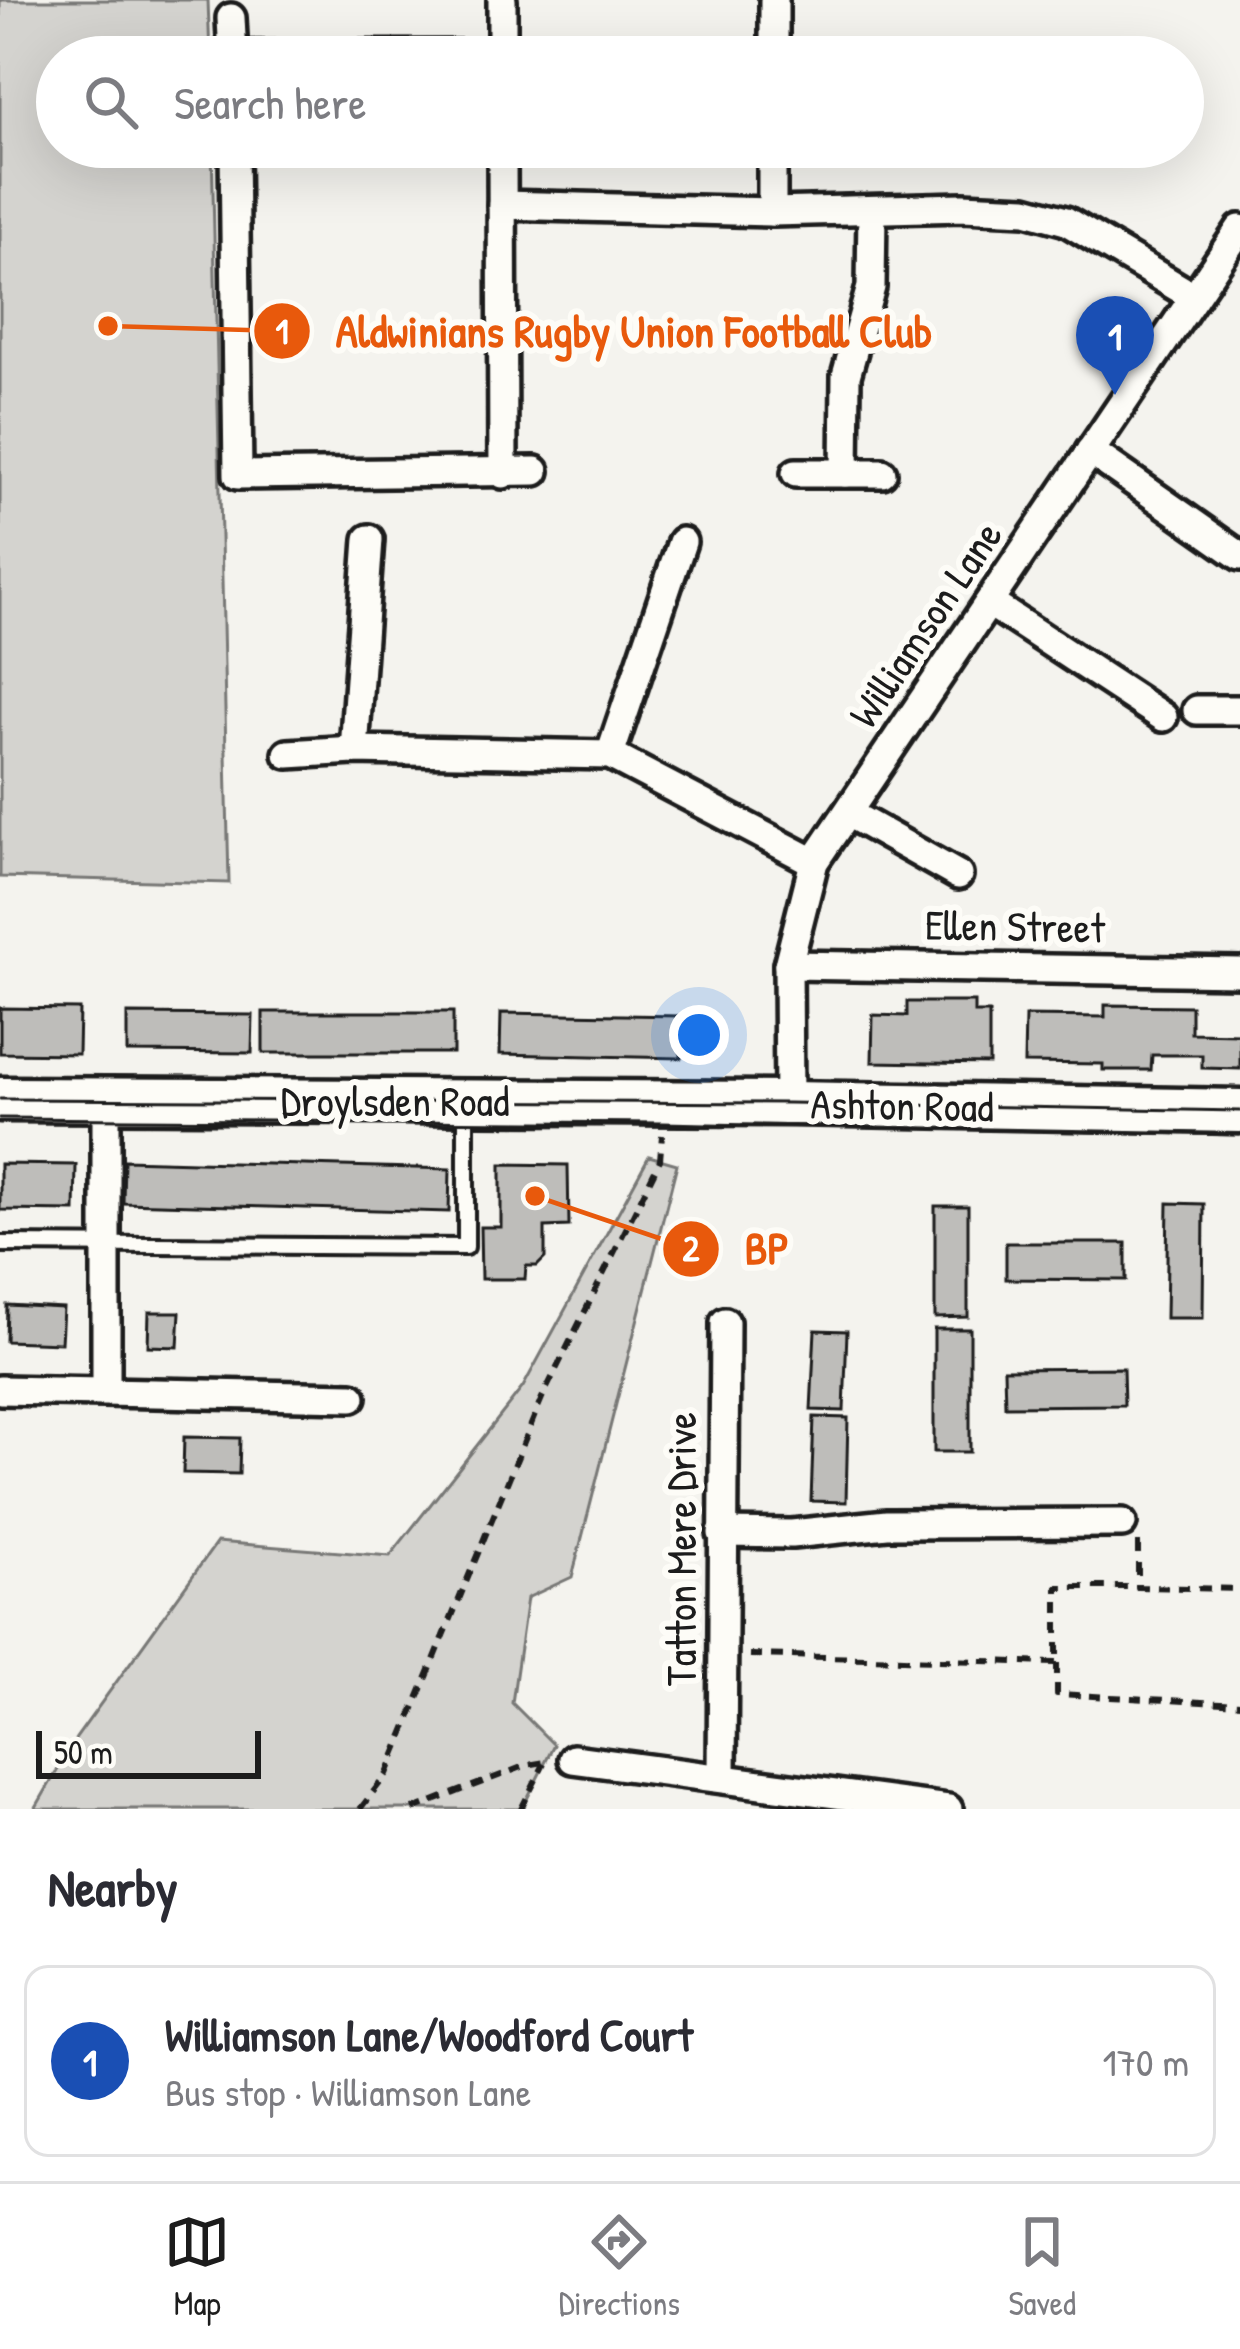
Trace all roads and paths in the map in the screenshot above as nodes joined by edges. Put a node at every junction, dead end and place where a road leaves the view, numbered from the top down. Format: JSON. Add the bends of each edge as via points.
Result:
{"nodes":[{"id":1,"x":502,"y":0,"type":"edge"},
{"id":2,"x":774,"y":0,"type":"edge"},
{"id":3,"x":232,"y":18,"type":"dead end"},
{"id":4,"x":232,"y":36,"type":"edge"},
{"id":5,"x":502,"y":36,"type":"edge"},
{"id":6,"x":774,"y":36,"type":"edge"},
{"id":7,"x":234,"y":168,"type":"edge"},
{"id":8,"x":502,"y":168,"type":"edge"},
{"id":9,"x":772,"y":168,"type":"edge"},
{"id":10,"x":502,"y":205,"type":"junction"},
{"id":11,"x":872,"y":209,"type":"junction"},
{"id":12,"x":772,"y":212,"type":"junction"},
{"id":13,"x":1240,"y":229,"type":"edge"},
{"id":14,"x":1194,"y":297,"type":"junction"},
{"id":15,"x":1090,"y":451,"type":"junction"},
{"id":16,"x":535,"y":471,"type":"dead end"},
{"id":17,"x":796,"y":473,"type":"dead end"},
{"id":18,"x":845,"y":473,"type":"junction"},
{"id":19,"x":882,"y":473,"type":"dead end"},
{"id":20,"x":503,"y":474,"type":"junction"},
{"id":21,"x":369,"y":539,"type":"dead end"},
{"id":22,"x":682,"y":542,"type":"dead end"},
{"id":23,"x":1240,"y":556,"type":"edge"},
{"id":24,"x":990,"y":603,"type":"junction"},
{"id":25,"x":1197,"y":710,"type":"dead end"},
{"id":26,"x":1240,"y":710,"type":"edge"},
{"id":27,"x":1163,"y":717,"type":"dead end"},
{"id":28,"x":354,"y":750,"type":"junction"},
{"id":29,"x":288,"y":754,"type":"dead end"},
{"id":30,"x":610,"y":755,"type":"junction"},
{"id":31,"x":848,"y":813,"type":"junction"},
{"id":32,"x":814,"y":862,"type":"junction"},
{"id":33,"x":958,"y":875,"type":"dead end"},
{"id":34,"x":788,"y":964,"type":"junction"},
{"id":35,"x":1240,"y":972,"type":"edge"},
{"id":36,"x":0,"y":1099,"type":"edge"},
{"id":37,"x":106,"y":1100,"type":"junction"},
{"id":38,"x":466,"y":1101,"type":"junction"},
{"id":39,"x":664,"y":1102,"type":"junction"},
{"id":40,"x":789,"y":1102,"type":"junction"},
{"id":41,"x":1240,"y":1111,"type":"edge"},
{"id":42,"x":1240,"y":1136,"type":"edge"},
{"id":43,"x":0,"y":1244,"type":"edge"},
{"id":44,"x":105,"y":1246,"type":"junction"},
{"id":45,"x":725,"y":1322,"type":"dead end"},
{"id":46,"x":0,"y":1390,"type":"edge"},
{"id":47,"x":106,"y":1390,"type":"junction"},
{"id":48,"x":352,"y":1397,"type":"dead end"},
{"id":49,"x":1123,"y":1523,"type":"joint"},
{"id":50,"x":722,"y":1533,"type":"junction"},
{"id":51,"x":1138,"y":1587,"type":"junction"},
{"id":52,"x":1240,"y":1589,"type":"edge"},
{"id":53,"x":721,"y":1654,"type":"junction"},
{"id":54,"x":1057,"y":1664,"type":"junction"},
{"id":55,"x":1240,"y":1704,"type":"edge"},
{"id":56,"x":559,"y":1761,"type":"junction"},
{"id":57,"x":722,"y":1777,"type":"junction"},
{"id":58,"x":360,"y":1809,"type":"edge"},
{"id":59,"x":413,"y":1809,"type":"edge"},
{"id":60,"x":521,"y":1809,"type":"edge"},
{"id":61,"x":948,"y":1809,"type":"edge"}],
"edges":[{"from":1,"to":5,"type":"street"},
{"from":2,"to":6,"type":"street"},
{"from":3,"to":4,"type":"street"},
{"from":7,"to":20,"type":"street","via":[[238,475]]},
{"from":8,"to":10,"type":"street"},
{"from":9,"to":12,"type":"street"},
{"from":10,"to":12,"type":"street"},
{"from":10,"to":20,"type":"street"},
{"from":11,"to":12,"type":"street"},
{"from":11,"to":14,"type":"street","via":[[1026,210],[1066,221]]},
{"from":11,"to":18,"type":"street","via":[[871,287],[846,376]]},
{"from":13,"to":14,"type":"street","name":"Williamson Lane"},
{"from":14,"to":15,"type":"street","name":"Williamson Lane"},
{"from":15,"to":23,"type":"street"},
{"from":15,"to":24,"type":"street","name":"Williamson Lane"},
{"from":16,"to":20,"type":"street"},
{"from":17,"to":18,"type":"street"},
{"from":18,"to":19,"type":"street"},
{"from":21,"to":28,"type":"street"},
{"from":22,"to":30,"type":"street"},
{"from":24,"to":27,"type":"street"},
{"from":24,"to":31,"type":"street","name":"Williamson Lane"},
{"from":25,"to":26,"type":"street"},
{"from":28,"to":29,"type":"street"},
{"from":28,"to":30,"type":"street"},
{"from":30,"to":32,"type":"street"},
{"from":31,"to":32,"type":"street","name":"Williamson Lane"},
{"from":31,"to":33,"type":"street"},
{"from":32,"to":34,"type":"street","name":"Williamson Lane"},
{"from":34,"to":35,"type":"street","name":"Ellen Street"},
{"from":34,"to":40,"type":"street","name":"Williamson Lane"},
{"from":36,"to":37,"type":"main road","name":"Droylsden Road"},
{"from":37,"to":38,"type":"main road","name":"Droylsden Road"},
{"from":37,"to":44,"type":"street"},
{"from":38,"to":39,"type":"main road","name":"Droylsden Road"},
{"from":38,"to":44,"type":"lane","via":[[466,1246]]},
{"from":39,"to":40,"type":"main road","name":"Droylsden Road"},
{"from":39,"to":58,"type":"path","via":[[660,1160],[542,1398],[387,1774]]},
{"from":40,"to":41,"type":"main road","name":"Ashton Road"},
{"from":40,"to":42,"type":"main road","name":"Ashton Road","via":[[930,1131]]},
{"from":43,"to":44,"type":"lane"},
{"from":44,"to":47,"type":"street"},
{"from":45,"to":50,"type":"street","name":"Tatton Mere Drive"},
{"from":46,"to":47,"type":"street"},
{"from":47,"to":48,"type":"street"},
{"from":49,"to":50,"type":"street"},
{"from":49,"to":51,"type":"path","via":[[1138,1523]]},
{"from":50,"to":53,"type":"street","name":"Tatton Mere Drive"},
{"from":51,"to":52,"type":"path"},
{"from":51,"to":54,"type":"path","via":[[1057,1587]]},
{"from":53,"to":54,"type":"path"},
{"from":53,"to":57,"type":"street","name":"Tatton Mere Drive"},
{"from":54,"to":55,"type":"path","via":[[1057,1694]]},
{"from":56,"to":57,"type":"street"},
{"from":56,"to":59,"type":"path","via":[[527,1765]]},
{"from":56,"to":60,"type":"path"},
{"from":57,"to":61,"type":"street"}]}
